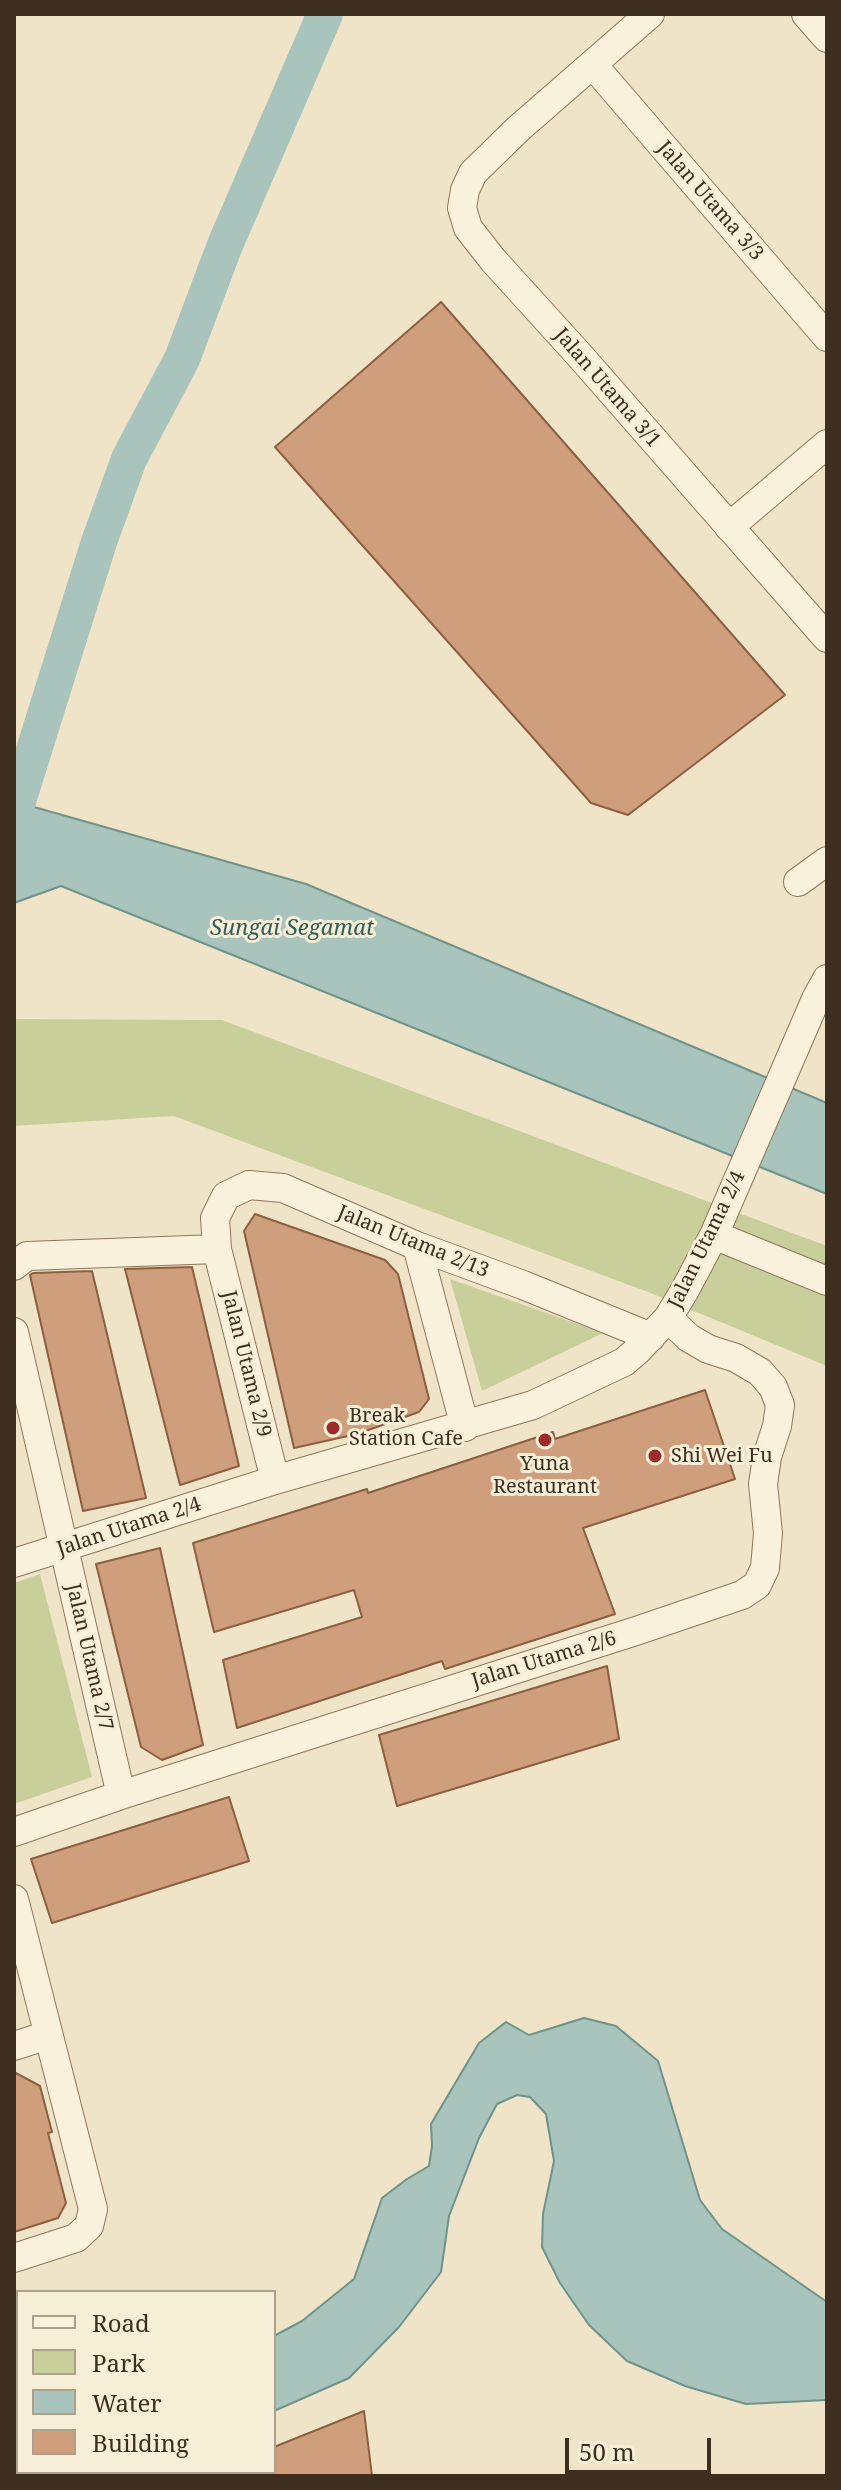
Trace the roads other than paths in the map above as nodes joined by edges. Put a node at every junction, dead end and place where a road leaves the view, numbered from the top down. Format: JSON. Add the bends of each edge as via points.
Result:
{"nodes":[{"id":1,"x":650,"y":14,"type":"edge"},
{"id":2,"x":806,"y":14,"type":"edge"},
{"id":3,"x":827,"y":38,"type":"edge"},
{"id":4,"x":593,"y":65,"type":"junction"},
{"id":5,"x":827,"y":337,"type":"edge"},
{"id":6,"x":827,"y":444,"type":"edge"},
{"id":7,"x":729,"y":527,"type":"junction"},
{"id":8,"x":827,"y":638,"type":"edge"},
{"id":9,"x":827,"y":861,"type":"edge"},
{"id":10,"x":798,"y":882,"type":"dead end"},
{"id":11,"x":821,"y":989,"type":"edge"},
{"id":12,"x":717,"y":1227,"type":"junction"},
{"id":13,"x":417,"y":1246,"type":"junction"},
{"id":14,"x":217,"y":1249,"type":"junction"},
{"id":15,"x":14,"y":1266,"type":"edge"},
{"id":16,"x":827,"y":1281,"type":"edge"},
{"id":17,"x":660,"y":1328,"type":"junction"},
{"id":18,"x":14,"y":1332,"type":"edge"},
{"id":19,"x":465,"y":1427,"type":"junction"},
{"id":20,"x":275,"y":1480,"type":"junction"},
{"id":21,"x":64,"y":1548,"type":"junction"},
{"id":22,"x":14,"y":1563,"type":"edge"},
{"id":23,"x":121,"y":1795,"type":"junction"},
{"id":24,"x":14,"y":1832,"type":"edge"},
{"id":25,"x":14,"y":1899,"type":"edge"},
{"id":26,"x":48,"y":2035,"type":"junction"},
{"id":27,"x":14,"y":2046,"type":"edge"},
{"id":28,"x":14,"y":2258,"type":"edge"}],
"edges":[{"from":1,"to":4,"type":"street","name":"Jalan Utama 3/1"},
{"from":2,"to":3,"type":"street"},
{"from":4,"to":5,"type":"street","name":"Jalan Utama 3/3"},
{"from":4,"to":7,"type":"street","name":"Jalan Utama 3/1","via":[[473,173],[462,208],[468,228],[493,260]]},
{"from":6,"to":7,"type":"street"},
{"from":7,"to":8,"type":"street","name":"Jalan Utama 3/1"},
{"from":9,"to":10,"type":"street"},
{"from":11,"to":12,"type":"street","name":"Jalan Utama 2/4"},
{"from":12,"to":16,"type":"street"},
{"from":12,"to":17,"type":"street","name":"Jalan Utama 2/4"},
{"from":13,"to":14,"type":"street","name":"Jalan Utama 2/13","via":[[283,1188],[249,1185],[226,1196],[215,1218]]},
{"from":13,"to":17,"type":"street","name":"Jalan Utama 2/13"},
{"from":13,"to":19,"type":"street"},
{"from":14,"to":15,"type":"street","via":[[27,1256]]},
{"from":14,"to":20,"type":"street","name":"Jalan Utama 2/9"},
{"from":17,"to":19,"type":"street","name":"Jalan Utama 2/4","via":[[624,1362],[600,1375]]},
{"from":17,"to":23,"type":"street","name":"Jalan Utama 2/6","via":[[760,1372],[780,1405],[763,1484],[768,1533],[765,1568],[757,1585],[742,1595],[636,1631]]},
{"from":18,"to":21,"type":"street","name":"Jalan Utama 2/7"},
{"from":19,"to":20,"type":"street","name":"Jalan Utama 2/4"},
{"from":20,"to":21,"type":"street","name":"Jalan Utama 2/4"},
{"from":21,"to":22,"type":"street","name":"Jalan Utama 2/4"},
{"from":21,"to":23,"type":"street","name":"Jalan Utama 2/7"},
{"from":23,"to":24,"type":"street","name":"Jalan Utama 2/6"},
{"from":25,"to":26,"type":"street"},
{"from":26,"to":27,"type":"street"},
{"from":26,"to":28,"type":"street","via":[[93,2209],[89,2226],[76,2238]]}]}
